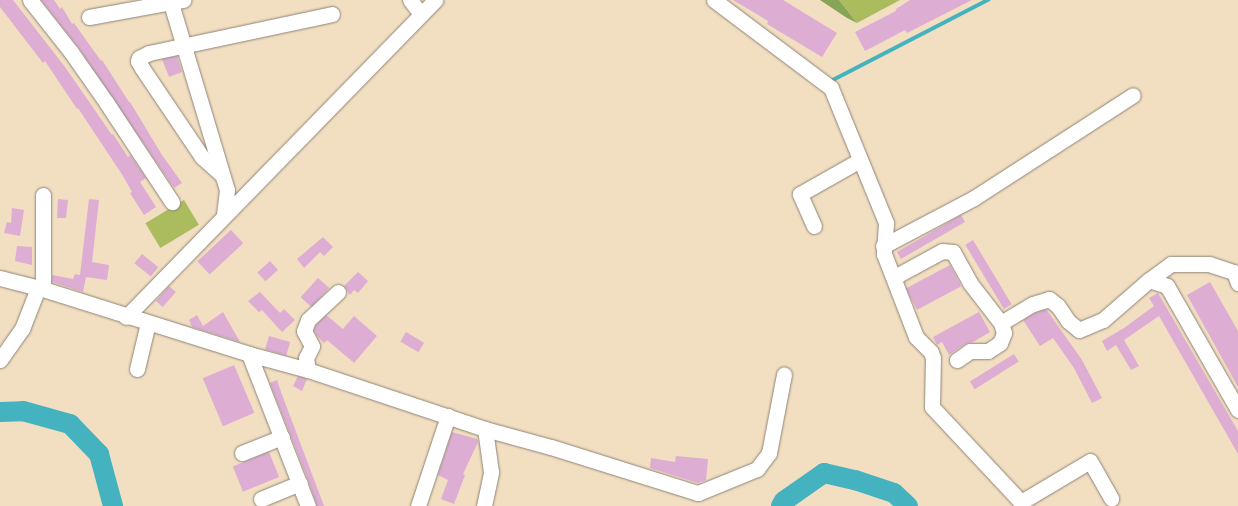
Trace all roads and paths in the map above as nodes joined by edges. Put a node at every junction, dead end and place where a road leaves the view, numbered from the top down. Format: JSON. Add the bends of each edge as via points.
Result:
{"nodes":[{"id":1,"x":30,"y":0,"type":"edge"},
{"id":2,"x":410,"y":0,"type":"edge"},
{"id":3,"x":435,"y":0,"type":"edge"},
{"id":4,"x":714,"y":0,"type":"edge"},
{"id":5,"x":174,"y":1,"type":"edge"},
{"id":6,"x":332,"y":14,"type":"dead end"},
{"id":7,"x":421,"y":14,"type":"junction"},
{"id":8,"x":89,"y":17,"type":"dead end"},
{"id":9,"x":183,"y":45,"type":"junction"},
{"id":10,"x":1134,"y":95,"type":"dead end"},
{"id":11,"x":860,"y":160,"type":"junction"},
{"id":12,"x":222,"y":175,"type":"junction"},
{"id":13,"x":43,"y":195,"type":"dead end"},
{"id":14,"x":172,"y":202,"type":"dead end"},
{"id":15,"x":224,"y":216,"type":"junction"},
{"id":16,"x":814,"y":226,"type":"dead end"},
{"id":17,"x":883,"y":246,"type":"junction"},
{"id":18,"x":0,"y":278,"type":"edge"},
{"id":19,"x":894,"y":279,"type":"junction"},
{"id":20,"x":1149,"y":280,"type":"junction"},
{"id":21,"x":1238,"y":283,"type":"edge"},
{"id":22,"x":40,"y":289,"type":"junction"},
{"id":23,"x":338,"y":292,"type":"dead end"},
{"id":24,"x":126,"y":317,"type":"junction"},
{"id":25,"x":1001,"y":323,"type":"junction"},
{"id":26,"x":148,"y":324,"type":"junction"},
{"id":27,"x":249,"y":354,"type":"junction"},
{"id":28,"x":0,"y":360,"type":"edge"},
{"id":29,"x":957,"y":360,"type":"dead end"},
{"id":30,"x":137,"y":369,"type":"dead end"},
{"id":31,"x":308,"y":370,"type":"junction"},
{"id":32,"x":784,"y":374,"type":"dead end"},
{"id":33,"x":1238,"y":410,"type":"edge"},
{"id":34,"x":448,"y":416,"type":"junction"},
{"id":35,"x":485,"y":429,"type":"junction"},
{"id":36,"x":282,"y":437,"type":"junction"},
{"id":37,"x":242,"y":453,"type":"dead end"},
{"id":38,"x":300,"y":483,"type":"junction"},
{"id":39,"x":1110,"y":498,"type":"dead end"},
{"id":40,"x":261,"y":499,"type":"dead end"},
{"id":41,"x":308,"y":506,"type":"edge"},
{"id":42,"x":418,"y":506,"type":"edge"},
{"id":43,"x":484,"y":506,"type":"edge"}],
"edges":[{"from":1,"to":14,"type":"street","via":[[71,52]]},
{"from":2,"to":7,"type":"street"},
{"from":3,"to":7,"type":"street"},
{"from":4,"to":11,"type":"street","via":[[831,88]]},
{"from":5,"to":8,"type":"street"},
{"from":5,"to":9,"type":"street"},
{"from":6,"to":9,"type":"street"},
{"from":7,"to":15,"type":"street"},
{"from":9,"to":12,"type":"street"},
{"from":9,"to":12,"type":"street","via":[[148,53],[141,56],[138,61],[202,157]]},
{"from":10,"to":17,"type":"street","via":[[980,195]]},
{"from":11,"to":16,"type":"street","via":[[800,194]]},
{"from":11,"to":17,"type":"street","via":[[886,223]]},
{"from":12,"to":15,"type":"street","via":[[226,190]]},
{"from":13,"to":22,"type":"street"},
{"from":15,"to":24,"type":"street"},
{"from":17,"to":19,"type":"street"},
{"from":18,"to":22,"type":"street"},
{"from":19,"to":25,"type":"street","via":[[942,251],[953,252],[970,283]]},
{"from":19,"to":39,"type":"street","via":[[916,337],[931,352],[933,358],[932,407],[1021,502],[1090,461]]},
{"from":20,"to":21,"type":"street","via":[[1171,264],[1208,264],[1234,272]]},
{"from":20,"to":25,"type":"street","via":[[1103,320],[1079,330],[1049,299],[1033,304]]},
{"from":20,"to":33,"type":"street","via":[[1167,286]]},
{"from":22,"to":24,"type":"street"},
{"from":22,"to":28,"type":"street","via":[[22,329]]},
{"from":23,"to":31,"type":"street","via":[[308,320],[304,331],[312,346],[306,358]]},
{"from":24,"to":26,"type":"street"},
{"from":25,"to":29,"type":"street","via":[[1004,333],[1000,343],[988,351],[970,351]]},
{"from":26,"to":27,"type":"street"},
{"from":26,"to":30,"type":"street"},
{"from":27,"to":31,"type":"street"},
{"from":27,"to":36,"type":"street"},
{"from":31,"to":34,"type":"street"},
{"from":32,"to":35,"type":"street","via":[[769,453],[757,469],[698,493]]},
{"from":34,"to":35,"type":"street"},
{"from":34,"to":42,"type":"street"},
{"from":35,"to":43,"type":"street","via":[[491,472]]},
{"from":36,"to":37,"type":"street"},
{"from":36,"to":38,"type":"street"},
{"from":38,"to":40,"type":"street"},
{"from":38,"to":41,"type":"street"}]}
